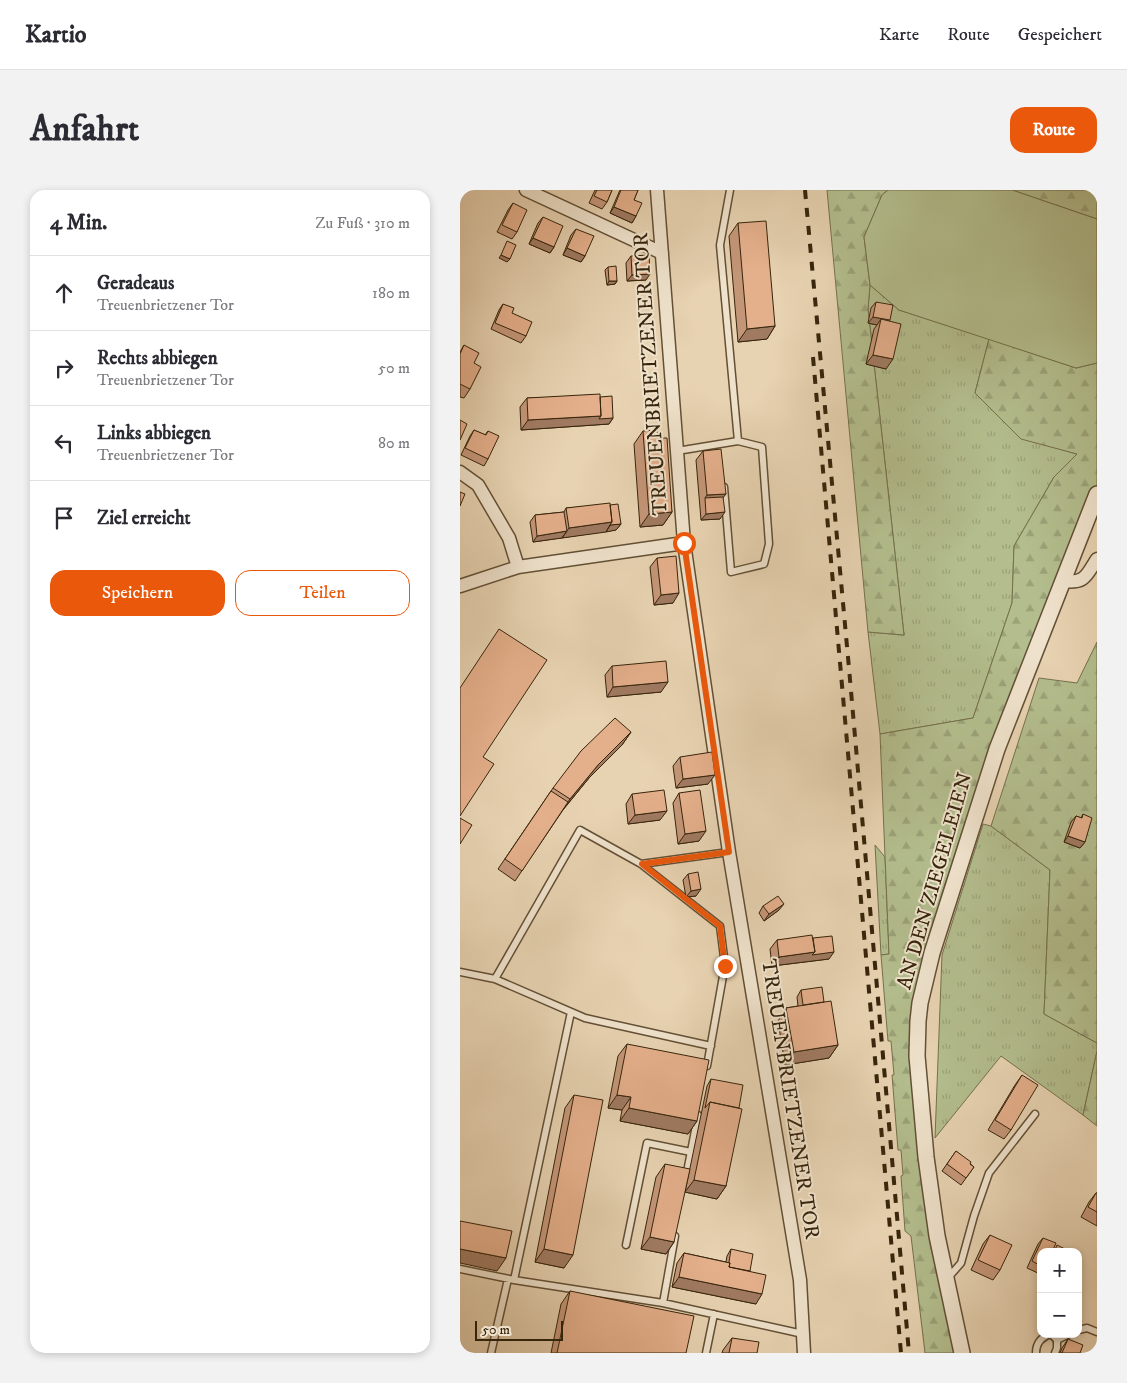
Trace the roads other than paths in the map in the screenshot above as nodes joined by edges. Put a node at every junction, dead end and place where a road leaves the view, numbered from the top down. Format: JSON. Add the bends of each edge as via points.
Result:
{"nodes":[{"id":1,"x":526,"y":190,"type":"edge"},
{"id":2,"x":657,"y":190,"type":"edge"},
{"id":3,"x":730,"y":190,"type":"edge"},
{"id":4,"x":662,"y":253,"type":"junction"},
{"id":5,"x":738,"y":440,"type":"junction"},
{"id":6,"x":720,"y":444,"type":"junction"},
{"id":7,"x":677,"y":451,"type":"junction"},
{"id":8,"x":721,"y":454,"type":"edge"},
{"id":9,"x":460,"y":472,"type":"edge"},
{"id":10,"x":723,"y":483,"type":"edge"},
{"id":11,"x":1097,"y":494,"type":"edge"},
{"id":12,"x":684,"y":543,"type":"junction"},
{"id":13,"x":1097,"y":559,"type":"edge"},
{"id":14,"x":518,"y":567,"type":"junction"},
{"id":15,"x":1063,"y":581,"type":"junction"},
{"id":16,"x":460,"y":586,"type":"edge"},
{"id":17,"x":729,"y":852,"type":"junction"},
{"id":18,"x":642,"y":864,"type":"junction"},
{"id":19,"x":460,"y":972,"type":"edge"},
{"id":20,"x":495,"y":979,"type":"junction"},
{"id":21,"x":571,"y":1012,"type":"junction"},
{"id":22,"x":711,"y":1046,"type":"junction"},
{"id":23,"x":705,"y":1075,"type":"edge"},
{"id":24,"x":700,"y":1104,"type":"edge"},
{"id":25,"x":1036,"y":1114,"type":"dead end"},
{"id":26,"x":691,"y":1152,"type":"junction"},
{"id":27,"x":686,"y":1180,"type":"edge"},
{"id":28,"x":677,"y":1228,"type":"edge"},
{"id":29,"x":626,"y":1244,"type":"dead end"},
{"id":30,"x":460,"y":1269,"type":"edge"},
{"id":31,"x":511,"y":1279,"type":"junction"},
{"id":32,"x":946,"y":1280,"type":"junction"},
{"id":33,"x":663,"y":1303,"type":"junction"},
{"id":34,"x":714,"y":1314,"type":"junction"},
{"id":35,"x":1082,"y":1329,"type":"edge"},
{"id":36,"x":1097,"y":1332,"type":"edge"},
{"id":37,"x":804,"y":1334,"type":"junction"},
{"id":38,"x":1061,"y":1338,"type":"edge"},
{"id":39,"x":1057,"y":1340,"type":"junction"},
{"id":40,"x":491,"y":1353,"type":"edge"},
{"id":41,"x":706,"y":1353,"type":"edge"},
{"id":42,"x":804,"y":1353,"type":"edge"},
{"id":43,"x":962,"y":1353,"type":"edge"},
{"id":44,"x":1036,"y":1353,"type":"edge"},
{"id":45,"x":1055,"y":1353,"type":"edge"}],
"edges":[{"from":1,"to":4,"type":"street"},
{"from":2,"to":4,"type":"street","name":"TREUENBRIETZENER TOR"},
{"from":3,"to":5,"type":"lane","via":[[720,245]]},
{"from":4,"to":7,"type":"street","name":"TREUENBRIETZENER TOR"},
{"from":5,"to":6,"type":"lane"},
{"from":5,"to":10,"type":"lane","via":[[762,447],[769,544],[764,564],[731,572]]},
{"from":6,"to":7,"type":"lane"},
{"from":6,"to":8,"type":"lane"},
{"from":7,"to":12,"type":"street","name":"TREUENBRIETZENER TOR"},
{"from":9,"to":14,"type":"street","via":[[478,485],[509,538]]},
{"from":11,"to":15,"type":"street","name":"AN DEN ZIEGELEIEN"},
{"from":12,"to":14,"type":"street"},
{"from":12,"to":17,"type":"street","name":"TREUENBRIETZENER TOR"},
{"from":13,"to":15,"type":"street","via":[[1087,576],[1076,582]]},
{"from":14,"to":16,"type":"street"},
{"from":15,"to":32,"type":"street","name":"AN DEN ZIEGELEIEN","via":[[996,749],[932,953],[920,1003],[917,1038],[920,1092],[931,1197]]},
{"from":17,"to":18,"type":"lane"},
{"from":17,"to":37,"type":"street","name":"TREUENBRIETZENER TOR","via":[[799,1271]]},
{"from":18,"to":20,"type":"lane","name":"TREUENBRIETZENER TOR","via":[[580,830]]},
{"from":18,"to":22,"type":"lane","name":"TREUENBRIETZENER TOR","via":[[720,926],[725,966]]},
{"from":19,"to":20,"type":"lane"},
{"from":20,"to":21,"type":"lane"},
{"from":21,"to":22,"type":"lane","via":[[585,1018]]},
{"from":21,"to":31,"type":"lane"},
{"from":22,"to":23,"type":"lane","name":"TREUENBRIETZENER TOR"},
{"from":24,"to":26,"type":"lane"},
{"from":25,"to":32,"type":"lane","via":[[989,1173],[961,1263]]},
{"from":26,"to":27,"type":"lane"},
{"from":26,"to":29,"type":"lane","via":[[647,1143]]},
{"from":28,"to":33,"type":"lane"},
{"from":30,"to":31,"type":"lane"},
{"from":31,"to":33,"type":"lane"},
{"from":31,"to":40,"type":"lane"},
{"from":32,"to":43,"type":"street","name":"AN DEN ZIEGELEIEN"},
{"from":33,"to":34,"type":"lane"},
{"from":34,"to":37,"type":"lane"},
{"from":34,"to":41,"type":"lane"},
{"from":35,"to":36,"type":"lane"},
{"from":37,"to":42,"type":"street","name":"TREUENBRIETZENER TOR"},
{"from":38,"to":39,"type":"lane"},
{"from":39,"to":44,"type":"lane","via":[[1051,1334],[1046,1335],[1036,1344]]},
{"from":39,"to":45,"type":"lane"}]}
